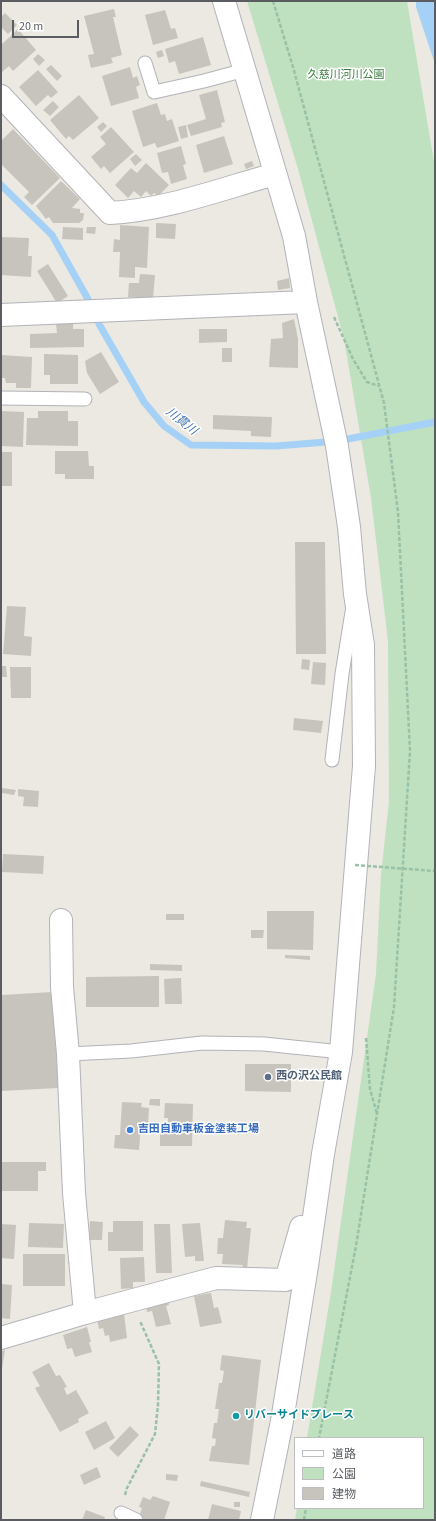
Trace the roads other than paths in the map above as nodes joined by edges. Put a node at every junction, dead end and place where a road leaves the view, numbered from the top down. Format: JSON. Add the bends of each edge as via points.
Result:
{"nodes":[{"id":1,"x":224,"y":1,"type":"edge"},
{"id":2,"x":146,"y":63,"type":"dead end"},
{"id":3,"x":245,"y":70,"type":"junction"},
{"id":4,"x":1,"y":96,"type":"edge"},
{"id":5,"x":275,"y":174,"type":"junction"},
{"id":6,"x":306,"y":302,"type":"junction"},
{"id":7,"x":1,"y":315,"type":"edge"},
{"id":8,"x":1,"y":398,"type":"edge"},
{"id":9,"x":85,"y":399,"type":"dead end"},
{"id":10,"x":355,"y":594,"type":"junction"},
{"id":11,"x":332,"y":760,"type":"dead end"},
{"id":12,"x":61,"y":920,"type":"dead end"},
{"id":13,"x":341,"y":1052,"type":"junction"},
{"id":14,"x":68,"y":1054,"type":"junction"},
{"id":15,"x":323,"y":1154,"type":"junction"},
{"id":16,"x":85,"y":1313,"type":"junction"},
{"id":17,"x":1,"y":1338,"type":"edge"},
{"id":18,"x":121,"y":1514,"type":"road end"},
{"id":19,"x":136,"y":1520,"type":"edge"},
{"id":20,"x":262,"y":1520,"type":"edge"}],
"edges":[{"from":1,"to":3,"type":"street"},
{"from":2,"to":3,"type":"lane","via":[[154,92]]},
{"from":3,"to":5,"type":"street"},
{"from":4,"to":5,"type":"street","via":[[110,212],[131,212],[167,204]]},
{"from":5,"to":6,"type":"street","via":[[294,236]]},
{"from":6,"to":7,"type":"street"},
{"from":6,"to":10,"type":"street","via":[[337,446],[349,526]]},
{"from":8,"to":9,"type":"lane"},
{"from":10,"to":11,"type":"lane"},
{"from":10,"to":13,"type":"street","via":[[363,645],[364,758]]},
{"from":12,"to":14,"type":"street","via":[[62,987]]},
{"from":13,"to":14,"type":"lane","via":[[264,1044],[202,1043],[131,1051]]},
{"from":13,"to":15,"type":"street"},
{"from":14,"to":16,"type":"street","via":[[74,1193]]},
{"from":15,"to":16,"type":"street","via":[[286,1280],[216,1278]]},
{"from":15,"to":20,"type":"street","via":[[282,1421]]},
{"from":16,"to":17,"type":"street"},
{"from":18,"to":19,"type":"lane"}]}
